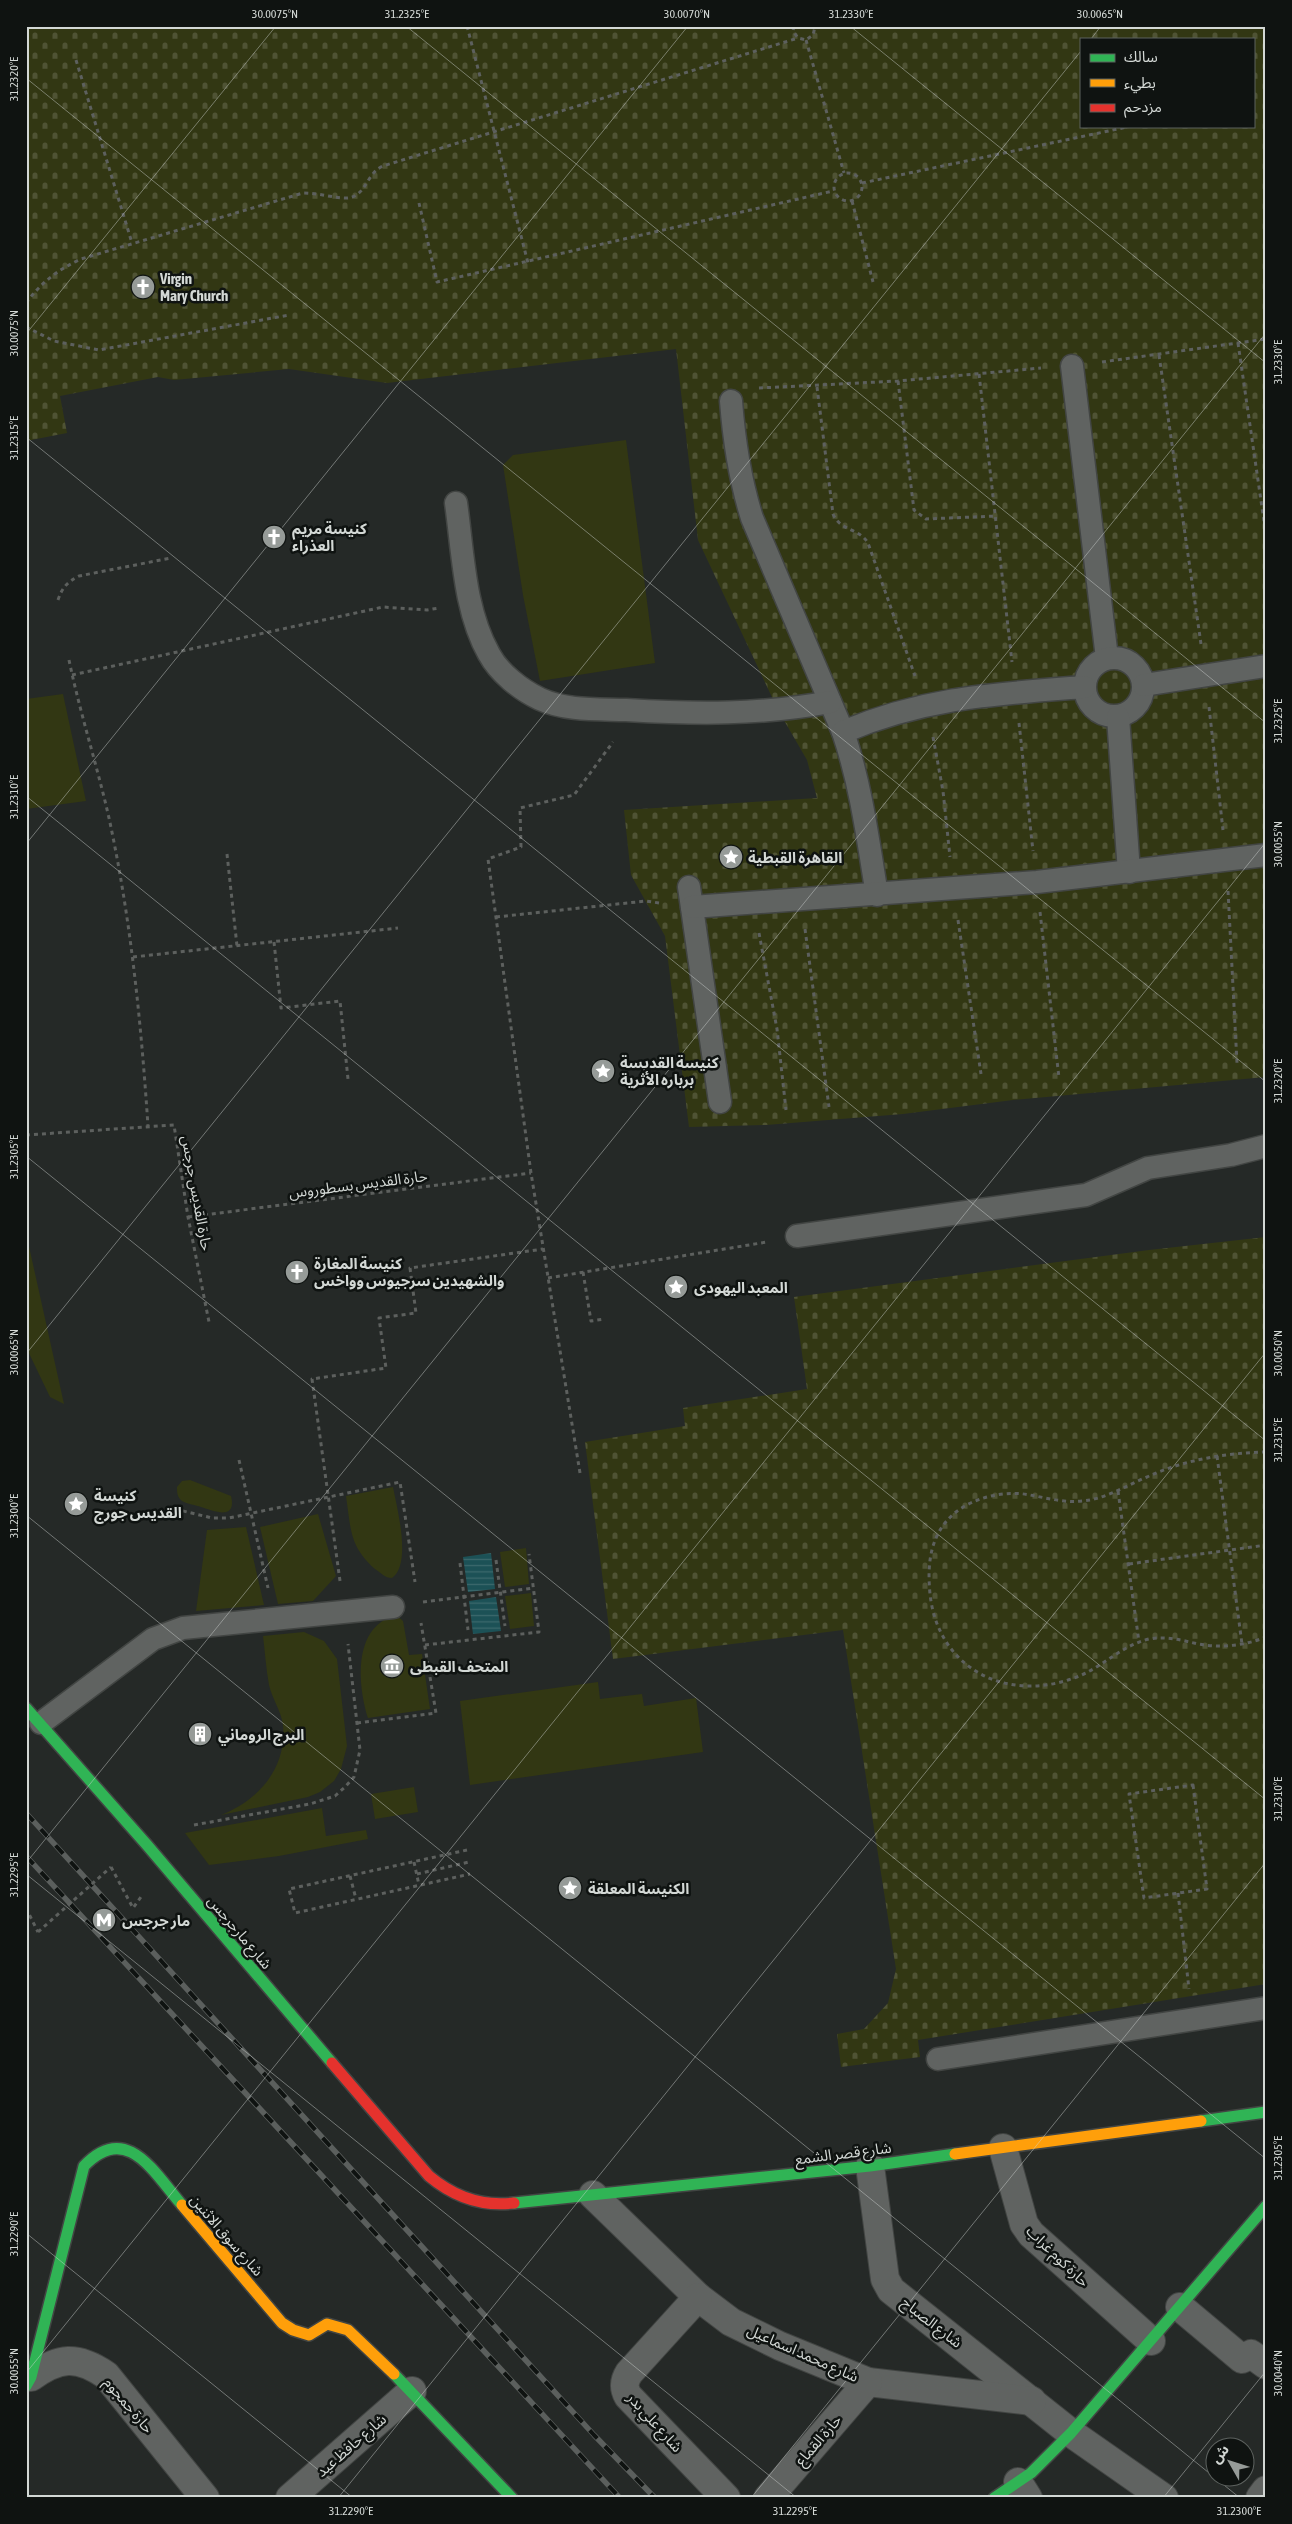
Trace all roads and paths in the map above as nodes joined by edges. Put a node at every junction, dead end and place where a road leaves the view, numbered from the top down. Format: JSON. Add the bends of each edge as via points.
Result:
{"nodes":[{"id":1,"x":467,"y":26,"type":"edge"},
{"id":2,"x":794,"y":26,"type":"edge"},
{"id":3,"x":816,"y":27,"type":"edge"},
{"id":4,"x":798,"y":38,"type":"junction"},
{"id":5,"x":806,"y":40,"type":"junction"},
{"id":6,"x":76,"y":60,"type":"dead end"},
{"id":7,"x":1123,"y":128,"type":"edge"},
{"id":8,"x":493,"y":132,"type":"junction"},
{"id":9,"x":844,"y":173,"type":"junction"},
{"id":10,"x":862,"y":183,"type":"junction"},
{"id":11,"x":833,"y":191,"type":"junction"},
{"id":12,"x":852,"y":200,"type":"junction"},
{"id":13,"x":419,"y":203,"type":"dead end"},
{"id":14,"x":132,"y":243,"type":"junction"},
{"id":15,"x":528,"y":263,"type":"junction"},
{"id":16,"x":873,"y":282,"type":"dead end"},
{"id":17,"x":26,"y":303,"type":"edge"},
{"id":18,"x":289,"y":315,"type":"dead end"},
{"id":19,"x":26,"y":327,"type":"edge"},
{"id":20,"x":1266,"y":339,"type":"edge"},
{"id":21,"x":1238,"y":343,"type":"junction"},
{"id":22,"x":1072,"y":366,"type":"junction"},
{"id":23,"x":898,"y":381,"type":"junction"},
{"id":24,"x":731,"y":401,"type":"joint"},
{"id":25,"x":456,"y":503,"type":"dead end"},
{"id":26,"x":996,"y":516,"type":"dead end"},
{"id":27,"x":1266,"y":535,"type":"edge"},
{"id":28,"x":171,"y":558,"type":"dead end"},
{"id":29,"x":58,"y":600,"type":"dead end"},
{"id":30,"x":427,"y":610,"type":"dead end"},
{"id":31,"x":1107,"y":658,"type":"junction"},
{"id":32,"x":69,"y":660,"type":"dead end"},
{"id":33,"x":1266,"y":666,"type":"edge"},
{"id":34,"x":72,"y":675,"type":"junction"},
{"id":35,"x":1144,"y":685,"type":"junction"},
{"id":36,"x":1084,"y":687,"type":"junction"},
{"id":37,"x":830,"y":702,"type":"junction"},
{"id":38,"x":1118,"y":716,"type":"junction"},
{"id":39,"x":843,"y":732,"type":"junction"},
{"id":40,"x":616,"y":737,"type":"dead end"},
{"id":41,"x":227,"y":854,"type":"dead end"},
{"id":42,"x":1266,"y":855,"type":"edge"},
{"id":43,"x":1129,"y":872,"type":"junction"},
{"id":44,"x":877,"y":895,"type":"junction"},
{"id":45,"x":691,"y":897,"type":"junction"},
{"id":46,"x":801,"y":899,"type":"junction"},
{"id":47,"x":754,"y":903,"type":"junction"},
{"id":48,"x":496,"y":917,"type":"junction"},
{"id":49,"x":398,"y":928,"type":"dead end"},
{"id":50,"x":274,"y":942,"type":"junction"},
{"id":51,"x":237,"y":946,"type":"junction"},
{"id":52,"x":133,"y":957,"type":"junction"},
{"id":53,"x":348,"y":1078,"type":"dead end"},
{"id":54,"x":720,"y":1102,"type":"dead end"},
{"id":55,"x":829,"y":1107,"type":"dead end"},
{"id":56,"x":786,"y":1110,"type":"dead end"},
{"id":57,"x":148,"y":1126,"type":"junction"},
{"id":58,"x":26,"y":1135,"type":"edge"},
{"id":59,"x":1266,"y":1146,"type":"edge"},
{"id":60,"x":531,"y":1173,"type":"junction"},
{"id":61,"x":188,"y":1216,"type":"junction"},
{"id":62,"x":797,"y":1236,"type":"dead end"},
{"id":63,"x":775,"y":1240,"type":"dead end"},
{"id":64,"x":544,"y":1249,"type":"junction"},
{"id":65,"x":583,"y":1272,"type":"junction"},
{"id":66,"x":548,"y":1278,"type":"junction"},
{"id":67,"x":605,"y":1319,"type":"dead end"},
{"id":68,"x":209,"y":1322,"type":"dead end"},
{"id":69,"x":1266,"y":1452,"type":"edge"},
{"id":70,"x":1217,"y":1456,"type":"junction"},
{"id":71,"x":239,"y":1460,"type":"dead end"},
{"id":72,"x":580,"y":1473,"type":"dead end"},
{"id":73,"x":1118,"y":1491,"type":"junction"},
{"id":74,"x":327,"y":1496,"type":"junction"},
{"id":75,"x":175,"y":1509,"type":"dead end"},
{"id":76,"x":250,"y":1514,"type":"junction"},
{"id":77,"x":1266,"y":1545,"type":"edge"},
{"id":78,"x":1229,"y":1550,"type":"junction"},
{"id":79,"x":530,"y":1554,"type":"dead end"},
{"id":80,"x":496,"y":1560,"type":"dead end"},
{"id":81,"x":460,"y":1563,"type":"dead end"},
{"id":82,"x":1129,"y":1564,"type":"junction"},
{"id":83,"x":415,"y":1584,"type":"dead end"},
{"id":84,"x":534,"y":1588,"type":"junction"},
{"id":85,"x":500,"y":1592,"type":"junction"},
{"id":86,"x":464,"y":1597,"type":"junction"},
{"id":87,"x":436,"y":1600,"type":"dead end"},
{"id":88,"x":392,"y":1607,"type":"dead end"},
{"id":89,"x":344,"y":1612,"type":"junction"},
{"id":90,"x":274,"y":1618,"type":"junction"},
{"id":91,"x":421,"y":1620,"type":"dead end"},
{"id":92,"x":505,"y":1626,"type":"dead end"},
{"id":93,"x":468,"y":1630,"type":"dead end"},
{"id":94,"x":1266,"y":1637,"type":"edge"},
{"id":95,"x":1139,"y":1642,"type":"junction"},
{"id":96,"x":1242,"y":1644,"type":"junction"},
{"id":97,"x":426,"y":1646,"type":"junction"},
{"id":98,"x":33,"y":1716,"type":"edge"},
{"id":99,"x":358,"y":1723,"type":"junction"},
{"id":100,"x":194,"y":1825,"type":"dead end"},
{"id":101,"x":467,"y":1850,"type":"dead end"},
{"id":102,"x":414,"y":1862,"type":"junction"},
{"id":103,"x":469,"y":1862,"type":"dead end"},
{"id":104,"x":417,"y":1874,"type":"junction"},
{"id":105,"x":470,"y":1874,"type":"dead end"},
{"id":106,"x":350,"y":1876,"type":"junction"},
{"id":107,"x":419,"y":1885,"type":"junction"},
{"id":108,"x":1178,"y":1893,"type":"junction"},
{"id":109,"x":356,"y":1899,"type":"junction"},
{"id":110,"x":26,"y":1908,"type":"edge"},
{"id":111,"x":133,"y":1908,"type":"dead end"},
{"id":112,"x":1190,"y":1996,"type":"dead end"},
{"id":113,"x":1266,"y":2008,"type":"edge"},
{"id":114,"x":938,"y":2059,"type":"dead end"},
{"id":115,"x":1266,"y":2112,"type":"edge"},
{"id":116,"x":1003,"y":2148,"type":"junction"},
{"id":117,"x":870,"y":2166,"type":"junction"},
{"id":118,"x":429,"y":2176,"type":"joint"},
{"id":119,"x":594,"y":2195,"type":"junction"},
{"id":120,"x":1263,"y":2216,"type":"edge"},
{"id":121,"x":698,"y":2297,"type":"junction"},
{"id":122,"x":1180,"y":2307,"type":"junction"},
{"id":123,"x":1151,"y":2341,"type":"junction"},
{"id":124,"x":1266,"y":2365,"type":"edge"},
{"id":125,"x":29,"y":2381,"type":"edge"},
{"id":126,"x":868,"y":2382,"type":"junction"},
{"id":127,"x":412,"y":2392,"type":"junction"},
{"id":128,"x":1032,"y":2402,"type":"junction"},
{"id":129,"x":1071,"y":2433,"type":"junction"},
{"id":130,"x":1023,"y":2490,"type":"edge"},
{"id":131,"x":1266,"y":2490,"type":"edge"},
{"id":132,"x":205,"y":2498,"type":"edge"},
{"id":133,"x":290,"y":2498,"type":"edge"},
{"id":134,"x":512,"y":2498,"type":"edge"},
{"id":135,"x":726,"y":2498,"type":"edge"},
{"id":136,"x":768,"y":2498,"type":"edge"},
{"id":137,"x":994,"y":2498,"type":"edge"},
{"id":138,"x":1164,"y":2498,"type":"edge"},
{"id":139,"x":1260,"y":2498,"type":"edge"}],
"edges":[{"from":1,"to":8,"type":"path"},
{"from":2,"to":4,"type":"path","via":[[793,31]]},
{"from":3,"to":5,"type":"path","via":[[813,36]]},
{"from":4,"to":5,"type":"path"},
{"from":4,"to":8,"type":"path"},
{"from":5,"to":9,"type":"path"},
{"from":6,"to":14,"type":"path"},
{"from":7,"to":10,"type":"path"},
{"from":8,"to":14,"type":"path","via":[[377,168],[360,193],[353,197],[303,193]]},
{"from":8,"to":15,"type":"path"},
{"from":9,"to":10,"type":"path","via":[[851,173]]},
{"from":9,"to":11,"type":"path","via":[[837,177]]},
{"from":10,"to":12,"type":"path","via":[[862,190]]},
{"from":11,"to":12,"type":"path","via":[[844,201]]},
{"from":11,"to":15,"type":"path"},
{"from":12,"to":16,"type":"path"},
{"from":13,"to":15,"type":"path","via":[[437,282]]},
{"from":14,"to":17,"type":"path","via":[[65,266],[38,287]]},
{"from":18,"to":19,"type":"path","via":[[99,350],[54,341]]},
{"from":20,"to":21,"type":"path"},
{"from":21,"to":22,"type":"path"},
{"from":21,"to":27,"type":"path"},
{"from":22,"to":23,"type":"path"},
{"from":22,"to":31,"type":"lane"},
{"from":23,"to":24,"type":"path","via":[[742,389]]},
{"from":23,"to":26,"type":"path","via":[[914,510],[932,520]]},
{"from":24,"to":37,"type":"lane","via":[[744,493],[752,518]]},
{"from":25,"to":37,"type":"lane","via":[[471,603],[489,656],[512,681],[540,699],[572,708],[704,714],[761,712]]},
{"from":28,"to":29,"type":"path","via":[[79,576],[62,589]]},
{"from":30,"to":34,"type":"path","via":[[383,607]]},
{"from":31,"to":35,"type":"lane","via":[[1120,658],[1131,663],[1140,672]]},
{"from":31,"to":36,"type":"lane","via":[[1095,664]]},
{"from":32,"to":34,"type":"path"},
{"from":33,"to":35,"type":"lane"},
{"from":34,"to":52,"type":"path","via":[[108,818]]},
{"from":35,"to":38,"type":"lane","via":[[1137,705],[1129,713]]},
{"from":36,"to":38,"type":"lane","via":[[1094,709],[1106,716]]},
{"from":36,"to":39,"type":"lane","via":[[963,697],[925,704]]},
{"from":37,"to":39,"type":"lane"},
{"from":38,"to":43,"type":"lane"},
{"from":39,"to":44,"type":"lane","via":[[861,794]]},
{"from":40,"to":48,"type":"path","via":[[574,795],[520,808],[521,847],[488,859]]},
{"from":41,"to":51,"type":"path"},
{"from":42,"to":43,"type":"lane"},
{"from":43,"to":44,"type":"lane"},
{"from":44,"to":46,"type":"lane"},
{"from":45,"to":47,"type":"lane"},
{"from":45,"to":48,"type":"path"},
{"from":45,"to":54,"type":"lane"},
{"from":46,"to":47,"type":"lane"},
{"from":46,"to":55,"type":"path"},
{"from":47,"to":56,"type":"path","via":[[777,1029]]},
{"from":48,"to":60,"type":"path"},
{"from":49,"to":50,"type":"path"},
{"from":50,"to":51,"type":"path"},
{"from":50,"to":53,"type":"path","via":[[281,1008],[340,1001]]},
{"from":51,"to":52,"type":"path"},
{"from":52,"to":57,"type":"path"},
{"from":57,"to":58,"type":"path","name":"حارة القديس جرجس"},
{"from":57,"to":61,"type":"path","name":"حارة القديس جرجس","via":[[174,1125]]},
{"from":59,"to":62,"type":"lane","via":[[1231,1156],[1148,1168],[1101,1190],[1077,1197]]},
{"from":60,"to":61,"type":"path","name":"حارة القديس بسطوروس"},
{"from":60,"to":64,"type":"path"},
{"from":61,"to":68,"type":"path","name":"حارة القديس جرجس"},
{"from":63,"to":65,"type":"path"},
{"from":64,"to":66,"type":"path"},
{"from":64,"to":74,"type":"path","via":[[410,1268],[416,1313],[379,1318],[386,1368],[312,1379]]},
{"from":65,"to":66,"type":"path"},
{"from":65,"to":67,"type":"path","via":[[591,1321]]},
{"from":66,"to":72,"type":"path"},
{"from":69,"to":70,"type":"path"},
{"from":70,"to":73,"type":"path","via":[[1177,1465]]},
{"from":70,"to":78,"type":"path"},
{"from":71,"to":76,"type":"path"},
{"from":73,"to":82,"type":"path"},
{"from":73,"to":95,"type":"path","via":[[1081,1501],[1005,1494],[956,1512],[936,1534],[931,1547],[929,1582],[932,1609],[940,1634],[964,1664],[997,1682],[1022,1686],[1049,1685],[1074,1678],[1098,1668],[1117,1652]]},
{"from":74,"to":76,"type":"path"},
{"from":74,"to":83,"type":"path","via":[[400,1482]]},
{"from":74,"to":89,"type":"path"},
{"from":75,"to":76,"type":"path","via":[[212,1518]]},
{"from":76,"to":90,"type":"path"},
{"from":77,"to":78,"type":"path"},
{"from":78,"to":82,"type":"path"},
{"from":78,"to":96,"type":"path"},
{"from":79,"to":84,"type":"path"},
{"from":80,"to":85,"type":"path"},
{"from":81,"to":86,"type":"path"},
{"from":82,"to":95,"type":"path"},
{"from":84,"to":85,"type":"path"},
{"from":84,"to":97,"type":"path","via":[[539,1632]]},
{"from":85,"to":86,"type":"path"},
{"from":85,"to":92,"type":"path"},
{"from":86,"to":87,"type":"path"},
{"from":86,"to":93,"type":"path"},
{"from":88,"to":89,"type":"lane"},
{"from":89,"to":90,"type":"lane"},
{"from":89,"to":99,"type":"path"},
{"from":90,"to":98,"type":"lane","via":[[183,1628],[153,1639]]},
{"from":91,"to":97,"type":"path"},
{"from":94,"to":96,"type":"path"},
{"from":95,"to":96,"type":"path","via":[[1168,1638],[1220,1647]]},
{"from":97,"to":99,"type":"path","via":[[436,1712]]},
{"from":98,"to":118,"type":"street","name":"شارع مارجرجس"},
{"from":99,"to":100,"type":"path","via":[[359,1764],[354,1776],[335,1796],[310,1804]]},
{"from":101,"to":102,"type":"path"},
{"from":102,"to":104,"type":"path"},
{"from":102,"to":106,"type":"path"},
{"from":103,"to":104,"type":"path"},
{"from":104,"to":107,"type":"path"},
{"from":105,"to":107,"type":"path"},
{"from":106,"to":109,"type":"path"},
{"from":106,"to":109,"type":"path","via":[[290,1889],[290,1901],[295,1913]]},
{"from":107,"to":109,"type":"path"},
{"from":108,"to":108,"type":"path","via":[[1144,1898],[1129,1794],[1193,1785],[1207,1889]]},
{"from":108,"to":112,"type":"path"},
{"from":110,"to":111,"type":"path","bridge":true,"via":[[38,1932],[111,1866]]},
{"from":113,"to":114,"type":"lane"},
{"from":115,"to":116,"type":"street","name":"شارع قصر الشمع"},
{"from":116,"to":117,"type":"street","name":"شارع قصر الشمع"},
{"from":116,"to":123,"type":"street","name":"حارة كوم غراب","via":[[1024,2224],[1031,2234]]},
{"from":117,"to":119,"type":"street","name":"شارع قصر الشمع"},
{"from":117,"to":128,"type":"street","name":"شارع الصباح","via":[[887,2284]]},
{"from":118,"to":119,"type":"street","name":"شارع قصر الشمع","via":[[459,2198],[483,2204]]},
{"from":119,"to":121,"type":"street","name":"شارع محمد اسماعيل"},
{"from":120,"to":122,"type":"street"},
{"from":121,"to":126,"type":"street","name":"شارع محمد اسماعيل","via":[[732,2322],[780,2346]]},
{"from":121,"to":135,"type":"street","name":"شارع علي بدر","via":[[629,2373],[624,2388],[628,2396]]},
{"from":122,"to":123,"type":"street"},
{"from":122,"to":124,"type":"street","via":[[1242,2359],[1251,2354]]},
{"from":123,"to":129,"type":"street"},
{"from":125,"to":127,"type":"street","name":"شارع سوق الاثنين","via":[[84,2166],[94,2154],[108,2147],[124,2148],[138,2154],[282,2323],[309,2335],[327,2324],[348,2330]]},
{"from":125,"to":132,"type":"street","name":"حارة جمجوم","via":[[49,2364],[70,2360],[91,2364],[106,2375]]},
{"from":126,"to":128,"type":"street","name":"شارع محمد اسماعيل"},
{"from":126,"to":136,"type":"street","name":"حارة القماع"},
{"from":127,"to":133,"type":"street","name":"شارع حافظ عيد"},
{"from":127,"to":134,"type":"street","name":"شارع سوق الاثنين"},
{"from":128,"to":129,"type":"street","name":"شارع الصباح"},
{"from":129,"to":130,"type":"street","via":[[1030,2473]]},
{"from":129,"to":138,"type":"street","name":"شارع الصباح"},
{"from":130,"to":137,"type":"street"},
{"from":131,"to":139,"type":"street"}]}
